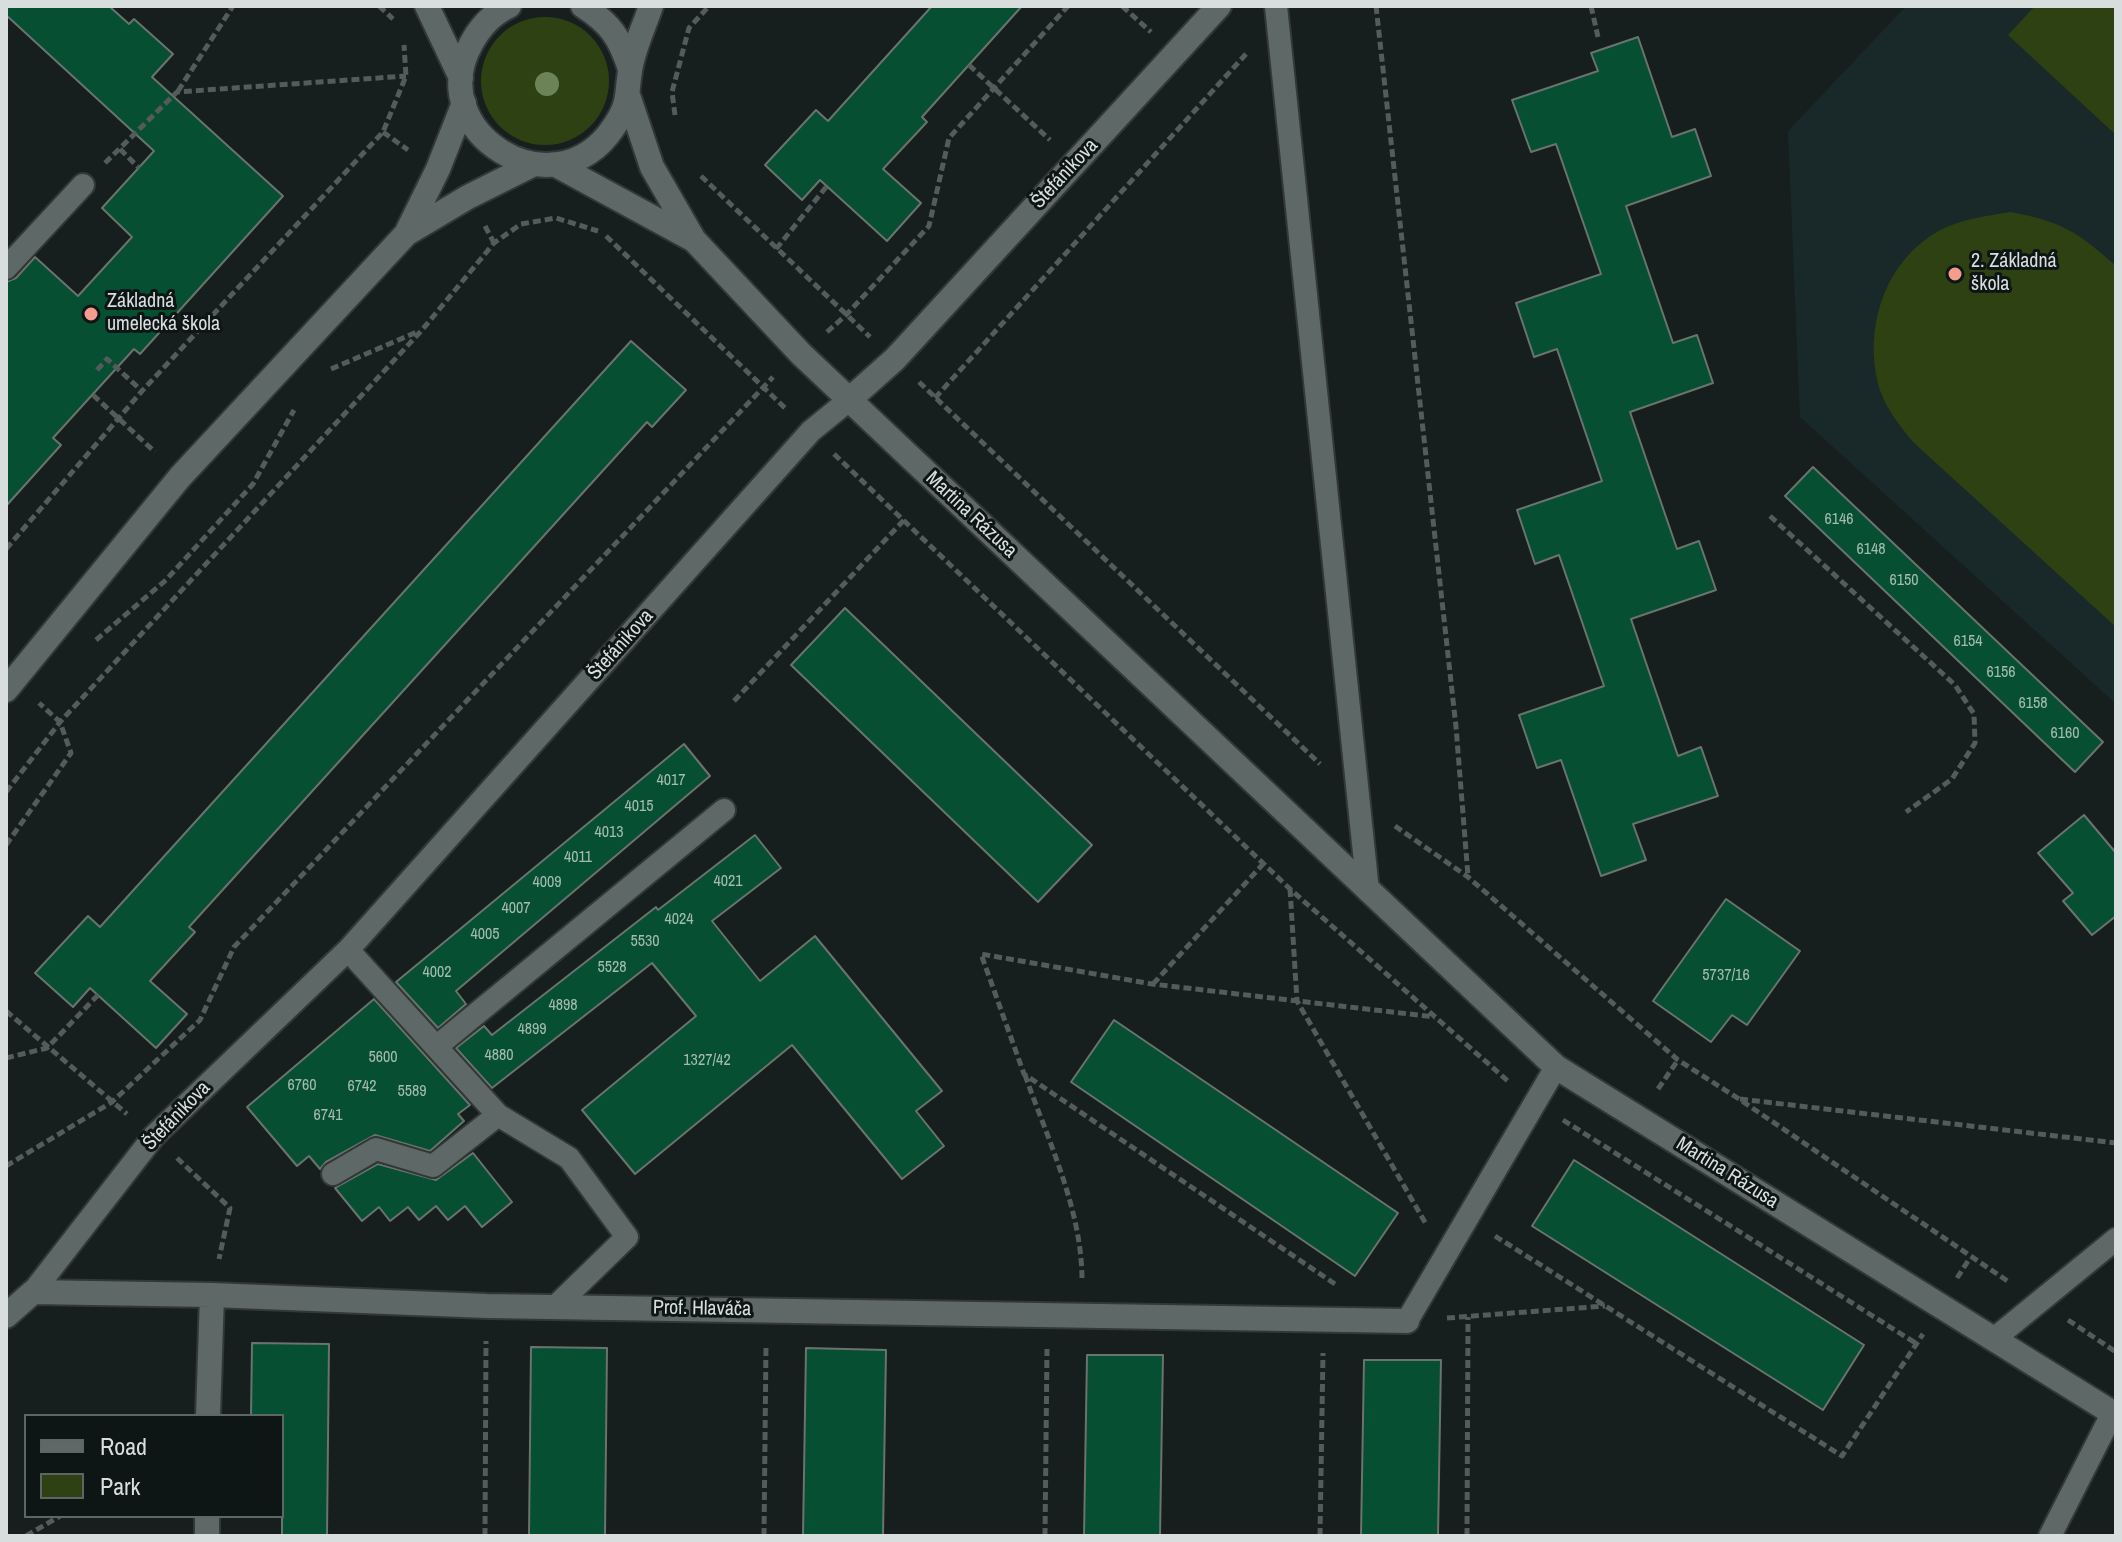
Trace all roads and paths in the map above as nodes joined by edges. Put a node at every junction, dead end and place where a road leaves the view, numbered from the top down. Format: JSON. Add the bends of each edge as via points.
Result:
{"nodes":[{"id":1,"x":233,"y":6,"type":"edge"},
{"id":2,"x":427,"y":6,"type":"edge"},
{"id":3,"x":509,"y":6,"type":"edge"},
{"id":4,"x":583,"y":6,"type":"edge"},
{"id":5,"x":651,"y":6,"type":"edge"},
{"id":6,"x":1068,"y":6,"type":"edge"},
{"id":7,"x":1219,"y":6,"type":"edge"},
{"id":8,"x":1376,"y":6,"type":"edge"},
{"id":9,"x":1591,"y":6,"type":"edge"},
{"id":10,"x":1276,"y":13,"type":"edge"},
{"id":11,"x":1598,"y":37,"type":"dead end"},
{"id":12,"x":403,"y":40,"type":"dead end"},
{"id":13,"x":969,"y":65,"type":"dead end"},
{"id":14,"x":630,"y":69,"type":"junction"},
{"id":15,"x":406,"y":76,"type":"junction"},
{"id":16,"x":461,"y":78,"type":"junction"},
{"id":17,"x":993,"y":88,"type":"junction"},
{"id":18,"x":177,"y":92,"type":"junction"},
{"id":19,"x":629,"y":98,"type":"junction"},
{"id":20,"x":464,"y":103,"type":"junction"},
{"id":21,"x":120,"y":149,"type":"junction"},
{"id":22,"x":1075,"y":162,"type":"junction"},
{"id":23,"x":544,"y":165,"type":"junction"},
{"id":24,"x":690,"y":166,"type":"dead end"},
{"id":25,"x":139,"y":168,"type":"dead end"},
{"id":26,"x":83,"y":185,"type":"joint"},
{"id":27,"x":827,"y":186,"type":"dead end"},
{"id":28,"x":406,"y":234,"type":"junction"},
{"id":29,"x":694,"y":240,"type":"junction"},
{"id":30,"x":776,"y":249,"type":"junction"},
{"id":31,"x":6,"y":268,"type":"edge"},
{"id":32,"x":845,"y":316,"type":"junction"},
{"id":33,"x":801,"y":354,"type":"junction"},
{"id":34,"x":895,"y":359,"type":"junction"},
{"id":35,"x":97,"y":370,"type":"dead end"},
{"id":36,"x":326,"y":371,"type":"dead end"},
{"id":37,"x":142,"y":391,"type":"junction"},
{"id":38,"x":93,"y":395,"type":"dead end"},
{"id":39,"x":935,"y":398,"type":"junction"},
{"id":40,"x":849,"y":400,"type":"junction"},
{"id":41,"x":298,"y":404,"type":"dead end"},
{"id":42,"x":118,"y":418,"type":"junction"},
{"id":43,"x":155,"y":452,"type":"dead end"},
{"id":44,"x":1770,"y":516,"type":"dead end"},
{"id":45,"x":904,"y":520,"type":"dead end"},
{"id":46,"x":6,"y":549,"type":"edge"},
{"id":47,"x":95,"y":640,"type":"dead end"},
{"id":48,"x":6,"y":690,"type":"edge"},
{"id":49,"x":33,"y":696,"type":"dead end"},
{"id":50,"x":734,"y":701,"type":"dead end"},
{"id":51,"x":60,"y":722,"type":"junction"},
{"id":52,"x":6,"y":792,"type":"edge"},
{"id":53,"x":1358,"y":801,"type":"junction"},
{"id":54,"x":724,"y":810,"type":"dead end"},
{"id":55,"x":1906,"y":812,"type":"dead end"},
{"id":56,"x":6,"y":845,"type":"edge"},
{"id":57,"x":1264,"y":863,"type":"dead end"},
{"id":58,"x":1468,"y":877,"type":"junction"},
{"id":59,"x":1290,"y":889,"type":"dead end"},
{"id":60,"x":1368,"y":891,"type":"junction"},
{"id":61,"x":348,"y":950,"type":"junction"},
{"id":62,"x":1152,"y":984,"type":"junction"},
{"id":63,"x":98,"y":995,"type":"dead end"},
{"id":64,"x":1297,"y":1001,"type":"junction"},
{"id":65,"x":1436,"y":1017,"type":"dead end"},
{"id":66,"x":436,"y":1047,"type":"junction"},
{"id":67,"x":6,"y":1058,"type":"edge"},
{"id":68,"x":1556,"y":1067,"type":"junction"},
{"id":69,"x":1024,"y":1074,"type":"junction"},
{"id":70,"x":1739,"y":1099,"type":"junction"},
{"id":71,"x":498,"y":1115,"type":"junction"},
{"id":72,"x":2116,"y":1143,"type":"edge"},
{"id":73,"x":6,"y":1166,"type":"edge"},
{"id":74,"x":333,"y":1174,"type":"dead end"},
{"id":75,"x":1467,"y":1218,"type":"junction"},
{"id":76,"x":2116,"y":1239,"type":"edge"},
{"id":77,"x":1445,"y":1256,"type":"junction"},
{"id":78,"x":1970,"y":1258,"type":"junction"},
{"id":79,"x":1337,"y":1285,"type":"dead end"},
{"id":80,"x":33,"y":1292,"type":"junction"},
{"id":81,"x":212,"y":1295,"type":"junction"},
{"id":82,"x":2042,"y":1303,"type":"junction"},
{"id":83,"x":1941,"y":1305,"type":"junction"},
{"id":84,"x":487,"y":1306,"type":"junction"},
{"id":85,"x":1606,"y":1306,"type":"junction"},
{"id":86,"x":555,"y":1307,"type":"junction"},
{"id":87,"x":767,"y":1310,"type":"junction"},
{"id":88,"x":1047,"y":1315,"type":"junction"},
{"id":89,"x":6,"y":1316,"type":"edge"},
{"id":90,"x":1082,"y":1316,"type":"junction"},
{"id":91,"x":1468,"y":1317,"type":"junction"},
{"id":92,"x":1323,"y":1319,"type":"junction"},
{"id":93,"x":1407,"y":1321,"type":"junction"},
{"id":94,"x":1995,"y":1338,"type":"junction"},
{"id":95,"x":2116,"y":1352,"type":"edge"},
{"id":96,"x":208,"y":1414,"type":"edge"},
{"id":97,"x":2114,"y":1414,"type":"edge"},
{"id":98,"x":57,"y":1518,"type":"edge"},
{"id":99,"x":26,"y":1536,"type":"edge"},
{"id":100,"x":485,"y":1536,"type":"edge"},
{"id":101,"x":764,"y":1536,"type":"edge"},
{"id":102,"x":1045,"y":1536,"type":"edge"},
{"id":103,"x":1320,"y":1536,"type":"edge"},
{"id":104,"x":1467,"y":1536,"type":"edge"},
{"id":105,"x":2050,"y":1536,"type":"edge"}],
"edges":[{"from":1,"to":18,"type":"path"},
{"from":2,"to":16,"type":"street"},
{"from":3,"to":16,"type":"street","via":[[479,30],[466,53]]},
{"from":4,"to":14,"type":"street","via":[[603,19],[621,42]]},
{"from":5,"to":14,"type":"street"},
{"from":6,"to":17,"type":"path"},
{"from":7,"to":22,"type":"street","name":"Štefánikova"},
{"from":8,"to":58,"type":"path"},
{"from":9,"to":11,"type":"path"},
{"from":10,"to":39,"type":"path"},
{"from":10,"to":53,"type":"lane"},
{"from":12,"to":15,"type":"path"},
{"from":13,"to":17,"type":"path"},
{"from":14,"to":19,"type":"street"},
{"from":15,"to":18,"type":"path"},
{"from":15,"to":37,"type":"path","via":[[383,132]]},
{"from":16,"to":20,"type":"street"},
{"from":17,"to":22,"type":"path"},
{"from":17,"to":32,"type":"path","via":[[949,138],[929,226]]},
{"from":18,"to":21,"type":"path"},
{"from":19,"to":23,"type":"street","via":[[599,147],[579,160]]},
{"from":19,"to":29,"type":"street","name":"Martina Rázusa","via":[[652,167]]},
{"from":20,"to":23,"type":"street","via":[[489,144],[509,158]]},
{"from":20,"to":28,"type":"street"},
{"from":21,"to":25,"type":"path"},
{"from":21,"to":26,"type":"path"},
{"from":22,"to":34,"type":"street","name":"Štefánikova"},
{"from":23,"to":28,"type":"street","via":[[468,197]]},
{"from":23,"to":29,"type":"street"},
{"from":24,"to":30,"type":"path"},
{"from":26,"to":31,"type":"lane"},
{"from":27,"to":30,"type":"path"},
{"from":28,"to":48,"type":"street","via":[[180,477]]},
{"from":29,"to":33,"type":"street","name":"Martina Rázusa"},
{"from":30,"to":32,"type":"path"},
{"from":32,"to":33,"type":"path"},
{"from":32,"to":34,"type":"path"},
{"from":33,"to":40,"type":"street","name":"Martina Rázusa"},
{"from":33,"to":73,"type":"path","via":[[762,386],[234,947],[200,1020],[112,1102]]},
{"from":34,"to":39,"type":"path"},
{"from":34,"to":40,"type":"street","name":"Štefánikova"},
{"from":35,"to":37,"type":"path","via":[[107,359]]},
{"from":36,"to":51,"type":"path","via":[[422,330]]},
{"from":37,"to":42,"type":"path"},
{"from":38,"to":42,"type":"path"},
{"from":39,"to":53,"type":"path"},
{"from":40,"to":60,"type":"street","name":"Martina Rázusa"},
{"from":40,"to":61,"type":"lane","name":"Štefánikova","via":[[811,431]]},
{"from":41,"to":47,"type":"path","via":[[253,484],[166,580]]},
{"from":42,"to":43,"type":"path"},
{"from":42,"to":46,"type":"path"},
{"from":44,"to":55,"type":"path","via":[[1955,685],[1974,714],[1975,743],[1952,779]]},
{"from":45,"to":50,"type":"path"},
{"from":49,"to":51,"type":"path"},
{"from":51,"to":52,"type":"path"},
{"from":51,"to":56,"type":"path","via":[[71,753]]},
{"from":53,"to":58,"type":"path"},
{"from":53,"to":60,"type":"lane"},
{"from":54,"to":66,"type":"lane"},
{"from":57,"to":62,"type":"path"},
{"from":58,"to":70,"type":"path","via":[[1678,1060]]},
{"from":59,"to":64,"type":"path"},
{"from":60,"to":68,"type":"street","name":"Martina Rázusa"},
{"from":61,"to":66,"type":"lane"},
{"from":61,"to":80,"type":"lane","name":"Štefánikova","via":[[154,1136]]},
{"from":62,"to":64,"type":"path"},
{"from":62,"to":69,"type":"path","via":[[981,954]]},
{"from":63,"to":67,"type":"path","via":[[47,1048]]},
{"from":64,"to":65,"type":"path"},
{"from":64,"to":77,"type":"path"},
{"from":66,"to":71,"type":"lane"},
{"from":68,"to":75,"type":"lane"},
{"from":68,"to":83,"type":"street","name":"Martina Rázusa"},
{"from":69,"to":79,"type":"path"},
{"from":69,"to":90,"type":"path","via":[[1067,1191],[1082,1260]]},
{"from":70,"to":72,"type":"path"},
{"from":70,"to":78,"type":"path"},
{"from":71,"to":74,"type":"lane","via":[[433,1166],[376,1149]]},
{"from":71,"to":86,"type":"lane","via":[[569,1158],[627,1237]]},
{"from":75,"to":77,"type":"lane"},
{"from":75,"to":85,"type":"path"},
{"from":76,"to":82,"type":"lane"},
{"from":77,"to":93,"type":"lane"},
{"from":78,"to":82,"type":"path"},
{"from":78,"to":83,"type":"path"},
{"from":80,"to":81,"type":"street","name":"Prof. Hlaváča"},
{"from":80,"to":89,"type":"street"},
{"from":81,"to":84,"type":"street","name":"Prof. Hlaváča"},
{"from":81,"to":96,"type":"street"},
{"from":82,"to":94,"type":"lane"},
{"from":82,"to":95,"type":"path"},
{"from":83,"to":85,"type":"path","via":[[1842,1456]]},
{"from":83,"to":94,"type":"street","name":"Martina Rázusa"},
{"from":84,"to":86,"type":"street","name":"Prof. Hlaváča"},
{"from":84,"to":100,"type":"path"},
{"from":85,"to":91,"type":"path"},
{"from":86,"to":87,"type":"street","name":"Prof. Hlaváča"},
{"from":87,"to":88,"type":"street","name":"Prof. Hlaváča"},
{"from":87,"to":101,"type":"path"},
{"from":88,"to":90,"type":"street","name":"Prof. Hlaváča"},
{"from":88,"to":102,"type":"path"},
{"from":90,"to":92,"type":"street","name":"Prof. Hlaváča"},
{"from":91,"to":93,"type":"path"},
{"from":91,"to":104,"type":"path"},
{"from":92,"to":93,"type":"street","name":"Prof. Hlaváča"},
{"from":92,"to":103,"type":"path"},
{"from":94,"to":97,"type":"street","name":"Martina Rázusa"},
{"from":97,"to":105,"type":"lane"},
{"from":98,"to":99,"type":"path"}]}
